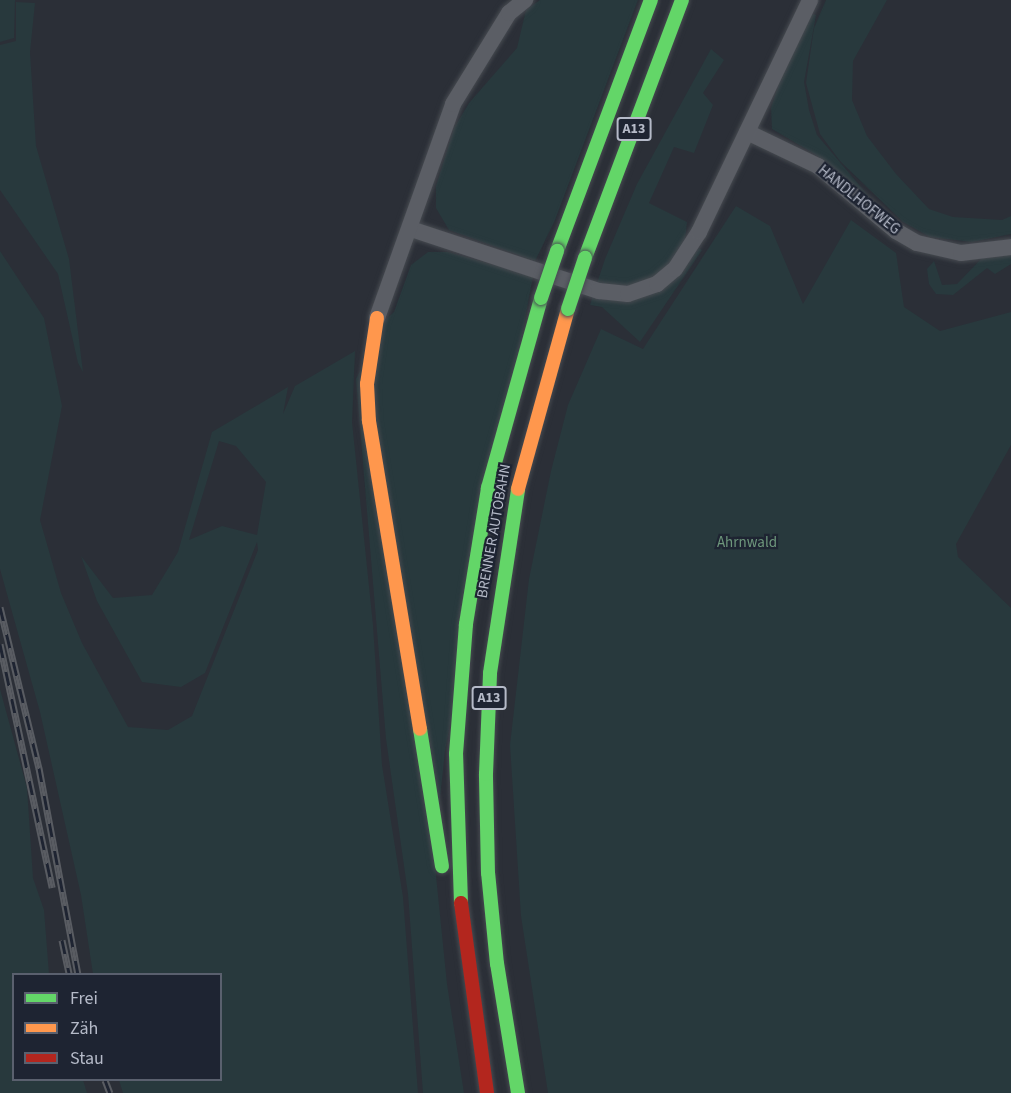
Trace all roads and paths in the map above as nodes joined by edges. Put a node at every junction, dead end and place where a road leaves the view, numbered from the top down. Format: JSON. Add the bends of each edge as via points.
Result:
{"nodes":[{"id":1,"x":525,"y":0,"type":"edge"},
{"id":2,"x":651,"y":0,"type":"edge"},
{"id":3,"x":682,"y":0,"type":"edge"},
{"id":4,"x":810,"y":0,"type":"edge"},
{"id":5,"x":747,"y":132,"type":"junction"},
{"id":6,"x":411,"y":229,"type":"junction"},
{"id":7,"x":1011,"y":247,"type":"edge"},
{"id":8,"x":377,"y":318,"type":"joint"},
{"id":9,"x":470,"y":984,"type":"junction"},
{"id":10,"x":487,"y":1093,"type":"edge"},
{"id":11,"x":518,"y":1093,"type":"edge"}],
"edges":[{"from":1,"to":6,"type":"street","via":[[509,13],[453,104]]},
{"from":2,"to":9,"type":"highway","name":"BRENNER AUTOBAHN","number":"A13","bridge":true,"via":[[541,298],[488,488],[466,624],[456,754],[457,824]]},
{"from":3,"to":11,"type":"highway","name":"BRENNER AUTOBAHN","number":"A13","bridge":true,"via":[[568,309],[540,400],[511,520],[490,684],[486,784],[490,895],[504,1018]]},
{"from":4,"to":5,"type":"street"},
{"from":5,"to":6,"type":"street","via":[[682,260],[663,281],[636,293],[599,291]]},
{"from":5,"to":7,"type":"street","name":"HANDLHOFWEG","via":[[818,166],[896,231],[917,243],[961,253]]},
{"from":6,"to":8,"type":"street"},
{"from":8,"to":9,"type":"highway","via":[[367,384],[369,421],[445,884]]},
{"from":9,"to":10,"type":"highway","name":"BRENNER AUTOBAHN","number":"A13"}]}
